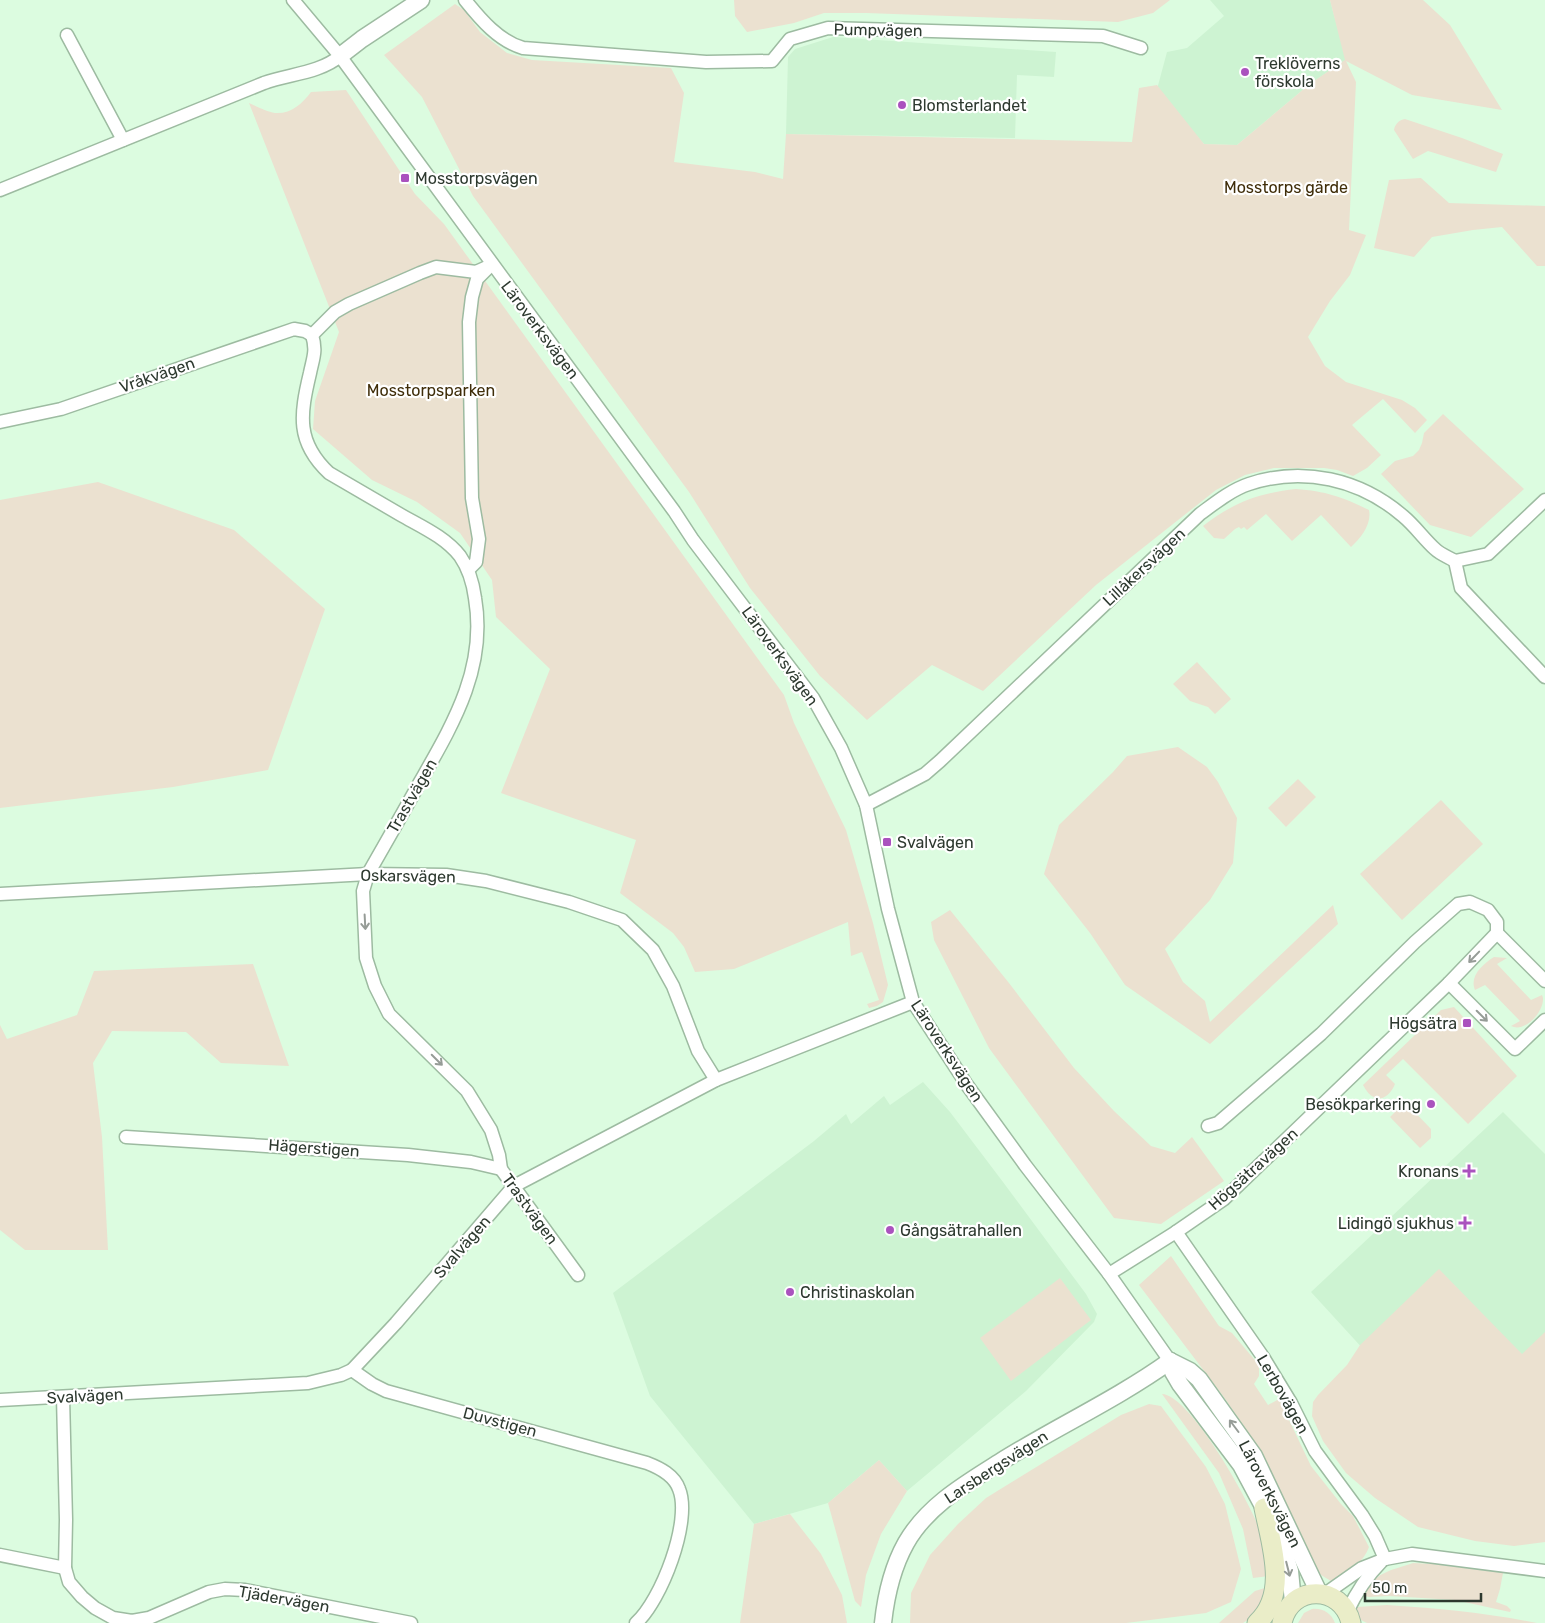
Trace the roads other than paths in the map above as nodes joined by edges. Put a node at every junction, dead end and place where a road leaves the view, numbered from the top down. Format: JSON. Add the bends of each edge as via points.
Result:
{"nodes":[{"id":1,"x":293,"y":0,"type":"edge"},
{"id":2,"x":421,"y":0,"type":"edge"},
{"id":3,"x":465,"y":0,"type":"edge"},
{"id":4,"x":67,"y":34,"type":"dead end"},
{"id":5,"x":1141,"y":48,"type":"dead end"},
{"id":6,"x":340,"y":56,"type":"junction"},
{"id":7,"x":123,"y":140,"type":"junction"},
{"id":8,"x":0,"y":190,"type":"edge"},
{"id":9,"x":492,"y":264,"type":"junction"},
{"id":10,"x":312,"y":336,"type":"junction"},
{"id":11,"x":0,"y":422,"type":"edge"},
{"id":12,"x":1545,"y":500,"type":"edge"},
{"id":13,"x":1455,"y":561,"type":"junction"},
{"id":14,"x":468,"y":570,"type":"junction"},
{"id":15,"x":1545,"y":677,"type":"edge"},
{"id":16,"x":866,"y":805,"type":"junction"},
{"id":17,"x":368,"y":874,"type":"junction"},
{"id":18,"x":0,"y":894,"type":"edge"},
{"id":19,"x":1497,"y":933,"type":"junction"},
{"id":20,"x":1545,"y":981,"type":"edge"},
{"id":21,"x":1448,"y":983,"type":"junction"},
{"id":22,"x":913,"y":1002,"type":"junction"},
{"id":23,"x":1545,"y":1020,"type":"edge"},
{"id":24,"x":716,"y":1080,"type":"junction"},
{"id":25,"x":1208,"y":1126,"type":"dead end"},
{"id":26,"x":126,"y":1137,"type":"dead end"},
{"id":27,"x":501,"y":1169,"type":"junction"},
{"id":28,"x":514,"y":1186,"type":"junction"},
{"id":29,"x":1176,"y":1232,"type":"junction"},
{"id":30,"x":1109,"y":1274,"type":"junction"},
{"id":31,"x":578,"y":1275,"type":"dead end"},
{"id":32,"x":1170,"y":1361,"type":"junction"},
{"id":33,"x":352,"y":1370,"type":"junction"},
{"id":34,"x":62,"y":1397,"type":"junction"},
{"id":35,"x":0,"y":1400,"type":"edge"},
{"id":36,"x":1264,"y":1508,"type":"junction"},
{"id":37,"x":0,"y":1555,"type":"edge"},
{"id":38,"x":1385,"y":1559,"type":"junction"},
{"id":39,"x":65,"y":1568,"type":"junction"},
{"id":40,"x":1545,"y":1571,"type":"edge"},
{"id":41,"x":1322,"y":1594,"type":"junction"},
{"id":42,"x":1293,"y":1602,"type":"junction"},
{"id":43,"x":1349,"y":1617,"type":"edge"},
{"id":44,"x":1282,"y":1622,"type":"edge"},
{"id":45,"x":411,"y":1623,"type":"edge"},
{"id":46,"x":636,"y":1623,"type":"edge"},
{"id":47,"x":883,"y":1623,"type":"edge"},
{"id":48,"x":1257,"y":1623,"type":"edge"}],
"edges":[{"from":1,"to":6,"type":"street","name":"Läroverksvägen"},
{"from":2,"to":6,"type":"street"},
{"from":3,"to":5,"type":"street","name":"Pumpvägen","via":[[480,20],[511,44],[523,48],[696,62],[772,61],[790,40],[828,28],[1103,36]]},
{"from":4,"to":7,"type":"street"},
{"from":6,"to":7,"type":"street","via":[[329,65],[272,80]]},
{"from":6,"to":9,"type":"street","name":"Läroverksvägen"},
{"from":7,"to":8,"type":"street"},
{"from":9,"to":10,"type":"street","via":[[476,272],[436,267],[420,273],[348,304],[335,312]]},
{"from":9,"to":14,"type":"street","via":[[477,278],[472,296],[472,498],[478,539],[476,562]]},
{"from":9,"to":16,"type":"street","name":"Läroverksvägen","via":[[813,698],[841,748]]},
{"from":10,"to":11,"type":"street","name":"Vråkvägen","via":[[294,329],[61,409]]},
{"from":10,"to":14,"type":"street","name":"Trastvägen","via":[[316,347],[304,395],[302,423],[305,439],[317,462],[329,474],[441,538]]},
{"from":12,"to":13,"type":"street","via":[[1488,554]]},
{"from":13,"to":15,"type":"street","via":[[1461,588]]},
{"from":13,"to":16,"type":"street","name":"Lillåkersvägen","via":[[1436,551],[1404,516],[1360,488],[1330,478],[1303,475],[1248,484],[1200,514],[925,774]]},
{"from":14,"to":17,"type":"street","name":"Trastvägen","via":[[478,613],[473,671],[445,738]]},
{"from":16,"to":22,"type":"street","name":"Läroverksvägen","via":[[888,909]]},
{"from":17,"to":18,"type":"street","name":"Oskarsvägen"},
{"from":17,"to":24,"type":"street","name":"Oskarsvägen","via":[[446,875],[486,881],[569,902],[622,920],[653,950],[673,986],[698,1051]]},
{"from":17,"to":27,"type":"street","name":"Trastvägen","one_way":true,"via":[[363,890],[366,958],[375,986],[389,1014],[467,1090],[490,1130]]},
{"from":19,"to":20,"type":"street"},
{"from":19,"to":21,"type":"street","name":"Högsätravägen","one_way":true},
{"from":19,"to":25,"type":"street","via":[[1497,922],[1488,910],[1470,902],[1458,904],[1321,1034],[1218,1123]]},
{"from":21,"to":23,"type":"street","one_way":true,"via":[[1515,1049]]},
{"from":21,"to":29,"type":"street","name":"Högsätravägen","via":[[1224,1199]]},
{"from":22,"to":24,"type":"street","name":"Svalvägen"},
{"from":22,"to":30,"type":"street","name":"Läroverksvägen","via":[[973,1093]]},
{"from":24,"to":28,"type":"street","name":"Svalvägen"},
{"from":26,"to":27,"type":"street","name":"Hägerstigen","via":[[408,1155]]},
{"from":27,"to":28,"type":"street","name":"Trastvägen"},
{"from":28,"to":31,"type":"street","name":"Trastvägen"},
{"from":28,"to":33,"type":"street","name":"Svalvägen"},
{"from":29,"to":30,"type":"street","name":"Högsätravägen"},
{"from":29,"to":38,"type":"street","name":"Lerbovägen","via":[[1263,1357],[1292,1403],[1315,1451],[1362,1515]]},
{"from":30,"to":32,"type":"street","name":"Läroverksvägen"},
{"from":32,"to":36,"type":"street","name":"Läroverksvägen","via":[[1180,1384],[1241,1465]]},
{"from":41,"to":32,"type":"street","name":"Läroverksvägen","one_way":true,"via":[[1254,1456],[1199,1379]]},
{"from":32,"to":47,"type":"street","name":"Larsbergsvägen","via":[[1148,1377],[975,1477],[934,1508],[907,1542],[897,1562],[890,1581]]},
{"from":33,"to":34,"type":"street","name":"Svalvägen","via":[[341,1376],[308,1383]]},
{"from":33,"to":46,"type":"street","name":"Duvstigen","via":[[386,1391],[653,1465],[672,1478],[679,1488],[683,1514],[675,1551],[652,1605]]},
{"from":34,"to":35,"type":"street","name":"Svalvägen"},
{"from":34,"to":39,"type":"street","name":"Tjädervägen"},
{"from":36,"to":42,"type":"street","name":"Läroverksvägen","one_way":true,"via":[[1283,1548],[1290,1571]]},
{"from":36,"to":48,"type":"main road","via":[[1276,1580],[1274,1597]]},
{"from":37,"to":39,"type":"street"},
{"from":38,"to":40,"type":"street","via":[[1412,1554]]},
{"from":38,"to":41,"type":"street","via":[[1362,1568]]},
{"from":38,"to":43,"type":"street","via":[[1354,1595]]},
{"from":39,"to":45,"type":"street","name":"Tjädervägen","via":[[69,1582],[82,1597],[113,1618],[149,1618],[209,1592],[225,1589],[245,1590]]},
{"from":41,"to":42,"type":"main road","via":[[1306,1595]]},
{"from":41,"to":43,"type":"main road","via":[[1338,1601]]},
{"from":42,"to":44,"type":"main road"}]}
